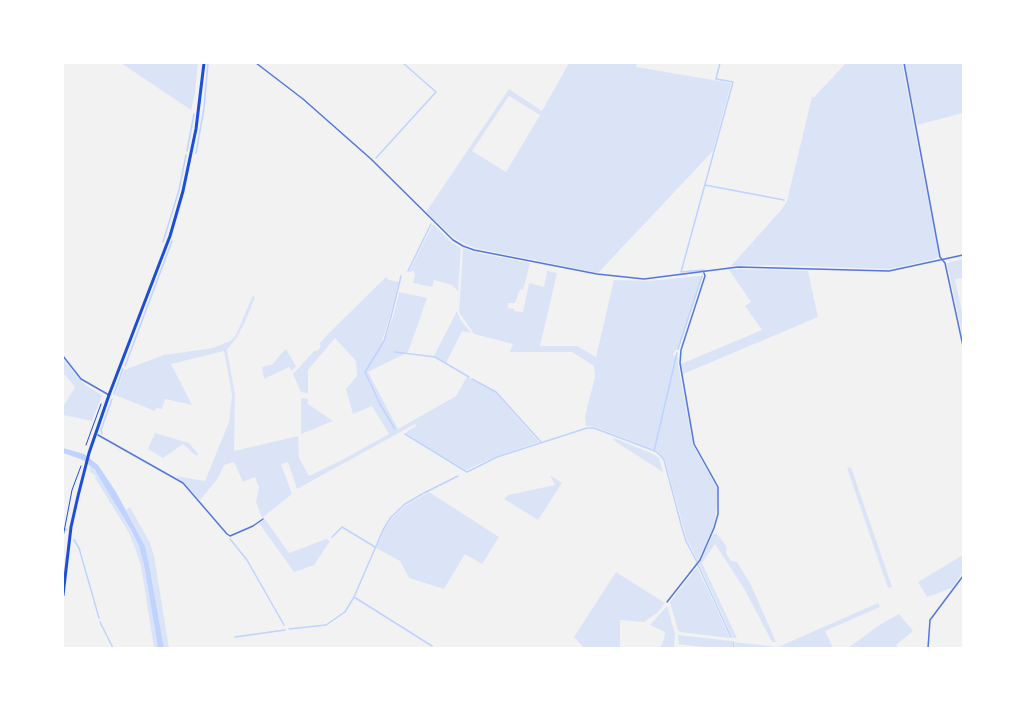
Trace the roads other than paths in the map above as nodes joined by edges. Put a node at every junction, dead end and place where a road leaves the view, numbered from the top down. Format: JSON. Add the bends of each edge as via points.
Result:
{"nodes":[{"id":1,"x":204,"y":63,"type":"edge"},
{"id":2,"x":255,"y":63,"type":"edge"},
{"id":3,"x":904,"y":63,"type":"edge"},
{"id":4,"x":963,"y":255,"type":"edge"},
{"id":5,"x":942,"y":260,"type":"junction"},
{"id":6,"x":704,"y":272,"type":"junction"},
{"id":7,"x":963,"y":346,"type":"edge"},
{"id":8,"x":63,"y":356,"type":"edge"},
{"id":9,"x":107,"y":395,"type":"junction"},
{"id":10,"x":96,"y":434,"type":"junction"},
{"id":11,"x":263,"y":519,"type":"dead end"},
{"id":12,"x":64,"y":568,"type":"edge"},
{"id":13,"x":963,"y":576,"type":"edge"},
{"id":14,"x":63,"y":595,"type":"edge"},
{"id":15,"x":667,"y":602,"type":"dead end"},
{"id":16,"x":928,"y":648,"type":"edge"}],
"edges":[{"from":1,"to":9,"type":"main road","via":[[183,191],[167,245]]},
{"from":2,"to":6,"type":"street","via":[[345,136],[462,246],[616,277],[649,279]]},
{"from":3,"to":5,"type":"street"},
{"from":4,"to":5,"type":"street"},
{"from":5,"to":6,"type":"street","via":[[889,271],[738,267]]},
{"from":5,"to":7,"type":"street"},
{"from":6,"to":15,"type":"street","via":[[680,363],[694,444],[714,478],[718,513],[700,560]]},
{"from":8,"to":9,"type":"street","via":[[81,379]]},
{"from":9,"to":10,"type":"main road"},
{"from":10,"to":11,"type":"street","via":[[183,483],[230,536]]},
{"from":10,"to":12,"type":"main road","via":[[84,465]]},
{"from":12,"to":14,"type":"main road"},
{"from":13,"to":16,"type":"street","via":[[930,620]]}]}
